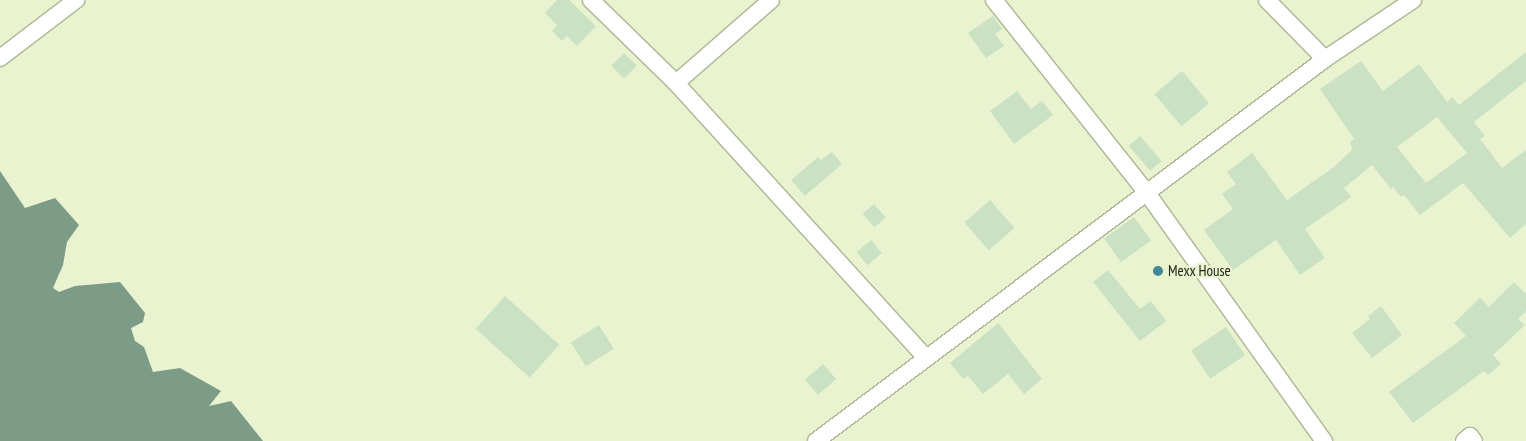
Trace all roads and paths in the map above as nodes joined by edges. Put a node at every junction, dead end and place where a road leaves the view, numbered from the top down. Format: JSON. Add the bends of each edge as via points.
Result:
{"nodes":[{"id":1,"x":76,"y":0,"type":"edge"},
{"id":2,"x":591,"y":0,"type":"edge"},
{"id":3,"x":771,"y":0,"type":"edge"},
{"id":4,"x":994,"y":0,"type":"edge"},
{"id":5,"x":1267,"y":0,"type":"edge"},
{"id":6,"x":1413,"y":0,"type":"edge"},
{"id":7,"x":0,"y":58,"type":"edge"},
{"id":8,"x":1325,"y":59,"type":"junction"},
{"id":9,"x":676,"y":83,"type":"junction"},
{"id":10,"x":1147,"y":193,"type":"junction"},
{"id":11,"x":926,"y":358,"type":"junction"},
{"id":12,"x":816,"y":441,"type":"edge"},
{"id":13,"x":1324,"y":441,"type":"edge"},
{"id":14,"x":1464,"y":441,"type":"edge"},
{"id":15,"x":1474,"y":441,"type":"edge"}],
"edges":[{"from":1,"to":7,"type":"street"},
{"from":2,"to":9,"type":"street"},
{"from":3,"to":9,"type":"street"},
{"from":4,"to":10,"type":"street"},
{"from":5,"to":8,"type":"street"},
{"from":6,"to":8,"type":"street"},
{"from":8,"to":10,"type":"street"},
{"from":9,"to":11,"type":"street"},
{"from":10,"to":11,"type":"street"},
{"from":10,"to":13,"type":"street"},
{"from":11,"to":12,"type":"street"},
{"from":14,"to":15,"type":"street","via":[[1470,436]]}]}
